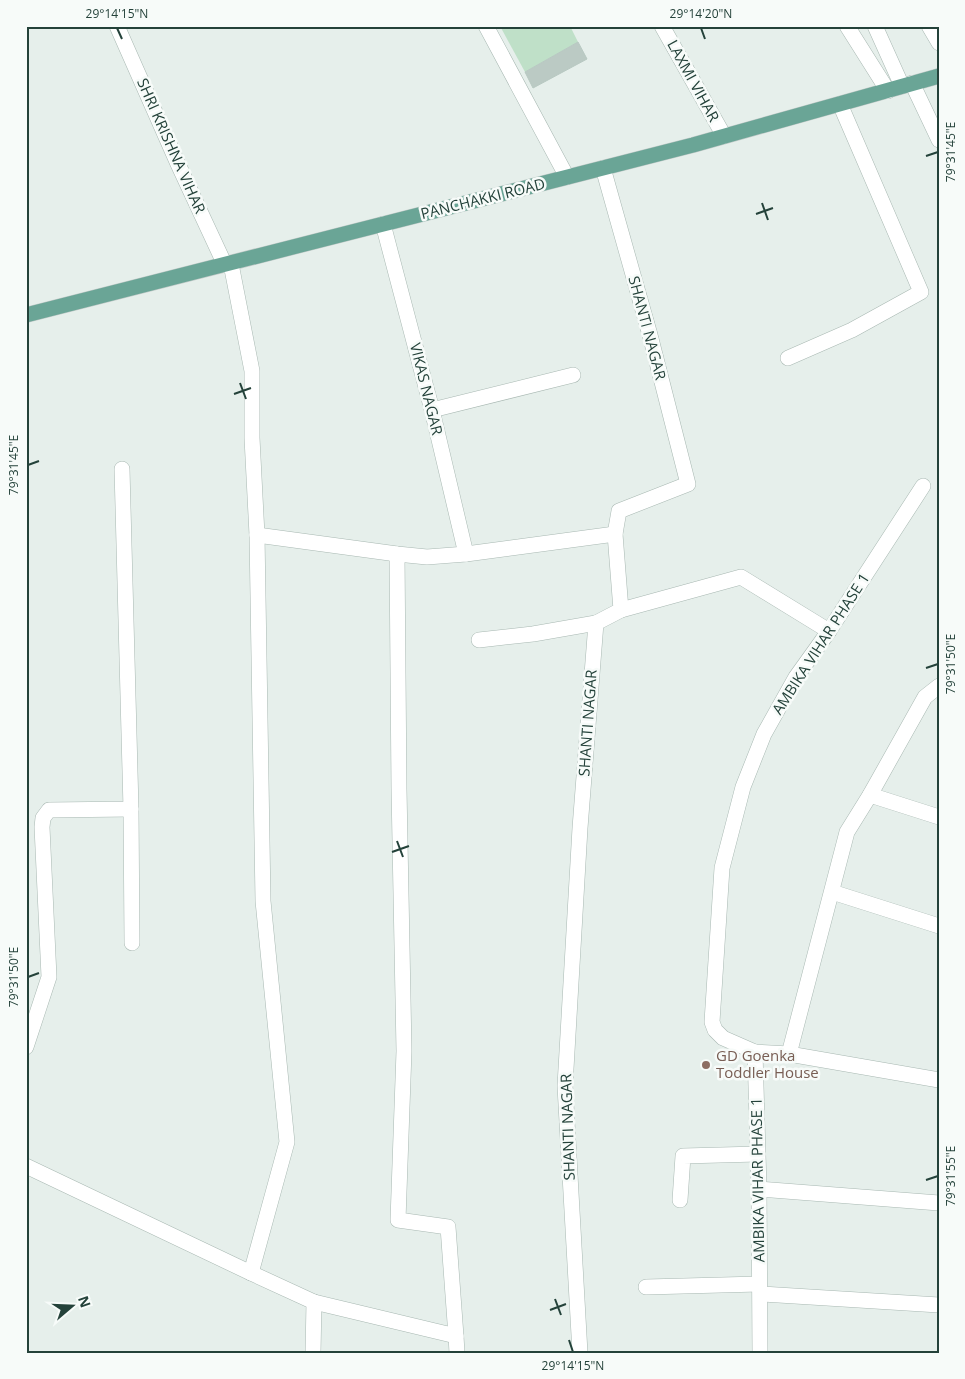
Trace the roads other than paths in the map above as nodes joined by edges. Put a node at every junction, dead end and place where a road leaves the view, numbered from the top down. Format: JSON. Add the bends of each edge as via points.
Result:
{"nodes":[{"id":1,"x":117,"y":26,"type":"edge"},
{"id":2,"x":486,"y":26,"type":"edge"},
{"id":3,"x":662,"y":26,"type":"edge"},
{"id":4,"x":847,"y":26,"type":"edge"},
{"id":5,"x":874,"y":26,"type":"edge"},
{"id":6,"x":929,"y":26,"type":"edge"},
{"id":7,"x":939,"y":43,"type":"edge"},
{"id":8,"x":939,"y":76,"type":"edge"},
{"id":9,"x":901,"y":87,"type":"junction"},
{"id":10,"x":840,"y":104,"type":"junction"},
{"id":11,"x":724,"y":136,"type":"junction"},
{"id":12,"x":939,"y":140,"type":"edge"},
{"id":13,"x":603,"y":168,"type":"junction"},
{"id":14,"x":567,"y":177,"type":"junction"},
{"id":15,"x":383,"y":224,"type":"junction"},
{"id":16,"x":228,"y":264,"type":"junction"},
{"id":17,"x":26,"y":315,"type":"edge"},
{"id":18,"x":788,"y":358,"type":"dead end"},
{"id":19,"x":573,"y":375,"type":"dead end"},
{"id":20,"x":432,"y":410,"type":"junction"},
{"id":21,"x":122,"y":469,"type":"dead end"},
{"id":22,"x":923,"y":486,"type":"dead end"},
{"id":23,"x":615,"y":534,"type":"junction"},
{"id":24,"x":257,"y":535,"type":"junction"},
{"id":25,"x":397,"y":554,"type":"junction"},
{"id":26,"x":466,"y":554,"type":"junction"},
{"id":27,"x":622,"y":610,"type":"junction"},
{"id":28,"x":596,"y":622,"type":"junction"},
{"id":29,"x":829,"y":631,"type":"junction"},
{"id":30,"x":479,"y":640,"type":"dead end"},
{"id":31,"x":939,"y":686,"type":"edge"},
{"id":32,"x":870,"y":795,"type":"junction"},
{"id":33,"x":131,"y":809,"type":"junction"},
{"id":34,"x":939,"y":817,"type":"edge"},
{"id":35,"x":832,"y":892,"type":"junction"},
{"id":36,"x":939,"y":926,"type":"edge"},
{"id":37,"x":132,"y":943,"type":"dead end"},
{"id":38,"x":26,"y":1047,"type":"edge"},
{"id":39,"x":755,"y":1052,"type":"junction"},
{"id":40,"x":789,"y":1054,"type":"junction"},
{"id":41,"x":939,"y":1080,"type":"edge"},
{"id":42,"x":758,"y":1154,"type":"junction"},
{"id":43,"x":26,"y":1166,"type":"edge"},
{"id":44,"x":760,"y":1189,"type":"junction"},
{"id":45,"x":680,"y":1200,"type":"dead end"},
{"id":46,"x":939,"y":1203,"type":"edge"},
{"id":47,"x":251,"y":1273,"type":"junction"},
{"id":48,"x":646,"y":1287,"type":"dead end"},
{"id":49,"x":760,"y":1289,"type":"junction"},
{"id":50,"x":314,"y":1302,"type":"junction"},
{"id":51,"x":939,"y":1305,"type":"edge"},
{"id":52,"x":456,"y":1336,"type":"junction"},
{"id":53,"x":313,"y":1353,"type":"edge"},
{"id":54,"x":457,"y":1353,"type":"edge"},
{"id":55,"x":580,"y":1353,"type":"edge"},
{"id":56,"x":760,"y":1353,"type":"edge"}],
"edges":[{"from":1,"to":16,"type":"street","name":"SHRI KRISHNA VIHAR","via":[[178,164]]},
{"from":2,"to":14,"type":"street"},
{"from":3,"to":11,"type":"street","name":"LAXMI VIHAR"},
{"from":4,"to":9,"type":"street"},
{"from":5,"to":9,"type":"street"},
{"from":6,"to":7,"type":"street"},
{"from":8,"to":9,"type":"main road","name":"PANCHAKKI ROAD"},
{"from":9,"to":10,"type":"main road","name":"PANCHAKKI ROAD"},
{"from":9,"to":12,"type":"street"},
{"from":10,"to":11,"type":"main road","name":"PANCHAKKI ROAD"},
{"from":10,"to":18,"type":"street","via":[[921,292],[852,330]]},
{"from":11,"to":13,"type":"main road","name":"PANCHAKKI ROAD"},
{"from":13,"to":14,"type":"main road","name":"PANCHAKKI ROAD"},
{"from":13,"to":23,"type":"street","name":"SHANTI NAGAR","via":[[688,484],[619,511]]},
{"from":14,"to":15,"type":"main road","name":"PANCHAKKI ROAD"},
{"from":15,"to":16,"type":"main road","name":"PANCHAKKI ROAD"},
{"from":15,"to":20,"type":"street","name":"VIKAS NAGAR"},
{"from":16,"to":17,"type":"main road","name":"PANCHAKKI ROAD"},
{"from":16,"to":24,"type":"street","name":"SHRI KRISHNA VIHAR","via":[[252,371]]},
{"from":19,"to":20,"type":"street"},
{"from":20,"to":26,"type":"street","name":"VIKAS NAGAR"},
{"from":21,"to":33,"type":"street"},
{"from":22,"to":29,"type":"street","name":"AMBIKA VIHAR PHASE 1"},
{"from":23,"to":26,"type":"street"},
{"from":23,"to":27,"type":"street","name":"SHANTI NAGAR"},
{"from":24,"to":25,"type":"street"},
{"from":24,"to":47,"type":"street","name":"SHRI KRISHNA VIHAR","via":[[263,901],[287,1142]]},
{"from":25,"to":26,"type":"street","via":[[427,557]]},
{"from":25,"to":52,"type":"street","via":[[404,1051],[398,1220],[448,1226]]},
{"from":27,"to":28,"type":"street"},
{"from":27,"to":29,"type":"street","via":[[741,577]]},
{"from":28,"to":30,"type":"street"},
{"from":28,"to":55,"type":"street","name":"SHANTI NAGAR","via":[[565,1086]]},
{"from":29,"to":39,"type":"street","name":"AMBIKA VIHAR PHASE 1","via":[[796,677],[764,734],[743,787],[722,868],[712,1022],[723,1038]]},
{"from":31,"to":32,"type":"street","via":[[925,697]]},
{"from":32,"to":34,"type":"street"},
{"from":32,"to":35,"type":"street","via":[[847,832]]},
{"from":33,"to":37,"type":"street"},
{"from":33,"to":38,"type":"street","via":[[49,810],[43,818],[49,978]]},
{"from":35,"to":36,"type":"street"},
{"from":35,"to":40,"type":"street"},
{"from":39,"to":40,"type":"street"},
{"from":39,"to":42,"type":"street","name":"AMBIKA VIHAR PHASE 1"},
{"from":40,"to":41,"type":"street"},
{"from":42,"to":44,"type":"street","name":"AMBIKA VIHAR PHASE 1"},
{"from":42,"to":45,"type":"street","via":[[683,1156]]},
{"from":43,"to":47,"type":"street"},
{"from":44,"to":46,"type":"street"},
{"from":44,"to":49,"type":"street","name":"AMBIKA VIHAR PHASE 1"},
{"from":47,"to":50,"type":"street"},
{"from":48,"to":49,"type":"street"},
{"from":49,"to":51,"type":"street"},
{"from":49,"to":56,"type":"street","name":"AMBIKA VIHAR PHASE 1"},
{"from":50,"to":52,"type":"street"},
{"from":50,"to":53,"type":"street"},
{"from":52,"to":54,"type":"street"}]}
